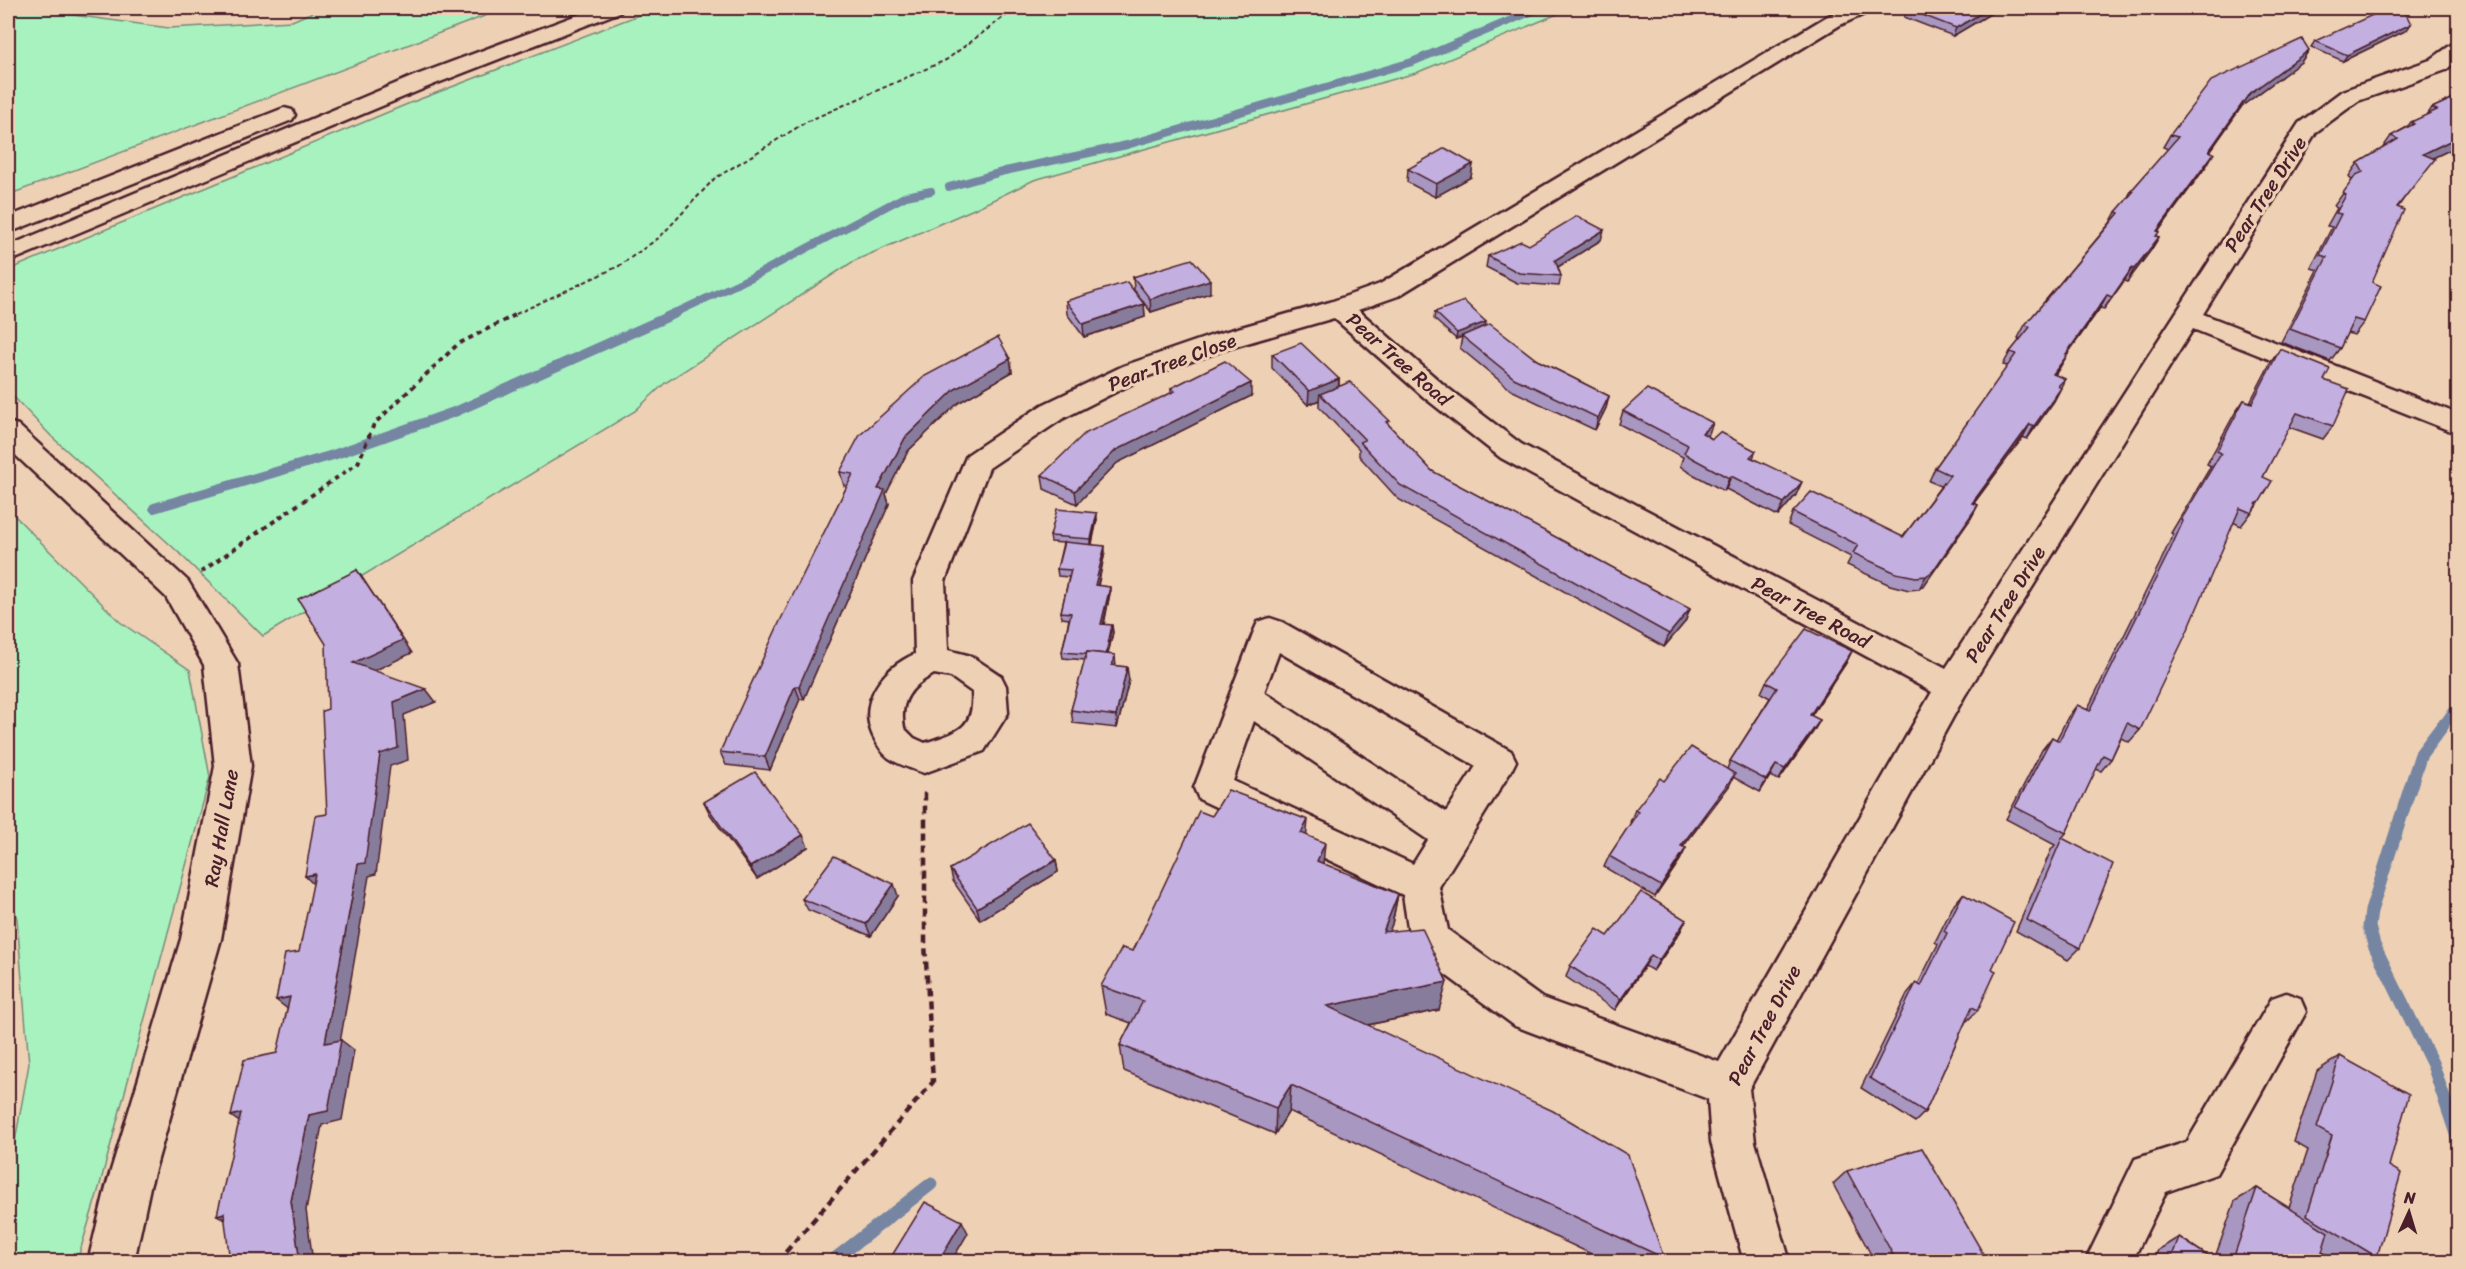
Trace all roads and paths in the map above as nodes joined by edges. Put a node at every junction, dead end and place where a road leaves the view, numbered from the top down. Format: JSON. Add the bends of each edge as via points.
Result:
{"nodes":[{"id":1,"x":561,"y":8,"type":"edge"},
{"id":2,"x":613,"y":8,"type":"edge"},
{"id":3,"x":1016,"y":8,"type":"edge"},
{"id":4,"x":1862,"y":8,"type":"edge"},
{"id":5,"x":2458,"y":49,"type":"edge"},
{"id":6,"x":333,"y":96,"type":"dead end"},
{"id":7,"x":300,"y":109,"type":"dead end"},
{"id":8,"x":8,"y":226,"type":"edge"},
{"id":9,"x":8,"y":255,"type":"edge"},
{"id":10,"x":1339,"y":308,"type":"junction"},
{"id":11,"x":2187,"y":317,"type":"junction"},
{"id":12,"x":2458,"y":425,"type":"edge"},
{"id":13,"x":8,"y":432,"type":"edge"},
{"id":14,"x":196,"y":575,"type":"dead end"},
{"id":15,"x":932,"y":661,"type":"junction"},
{"id":16,"x":1952,"y":687,"type":"junction"},
{"id":17,"x":1245,"y":697,"type":"junction"},
{"id":18,"x":924,"y":758,"type":"junction"},
{"id":19,"x":1451,"y":836,"type":"junction"},
{"id":20,"x":1420,"y":885,"type":"junction"},
{"id":21,"x":2286,"y":1012,"type":"dead end"},
{"id":22,"x":1728,"y":1086,"type":"junction"},
{"id":23,"x":111,"y":1262,"type":"edge"},
{"id":24,"x":777,"y":1262,"type":"edge"},
{"id":25,"x":1767,"y":1262,"type":"edge"},
{"id":26,"x":2108,"y":1262,"type":"edge"}],
"edges":[{"from":1,"to":6,"type":"main road"},
{"from":2,"to":9,"type":"main road","via":[[422,81]]},
{"from":3,"to":14,"type":"path","via":[[946,60],[806,122],[714,179],[660,237],[619,267],[458,344],[374,424],[358,463]]},
{"from":4,"to":10,"type":"main road","name":"Pear Tree Road","via":[[1833,21],[1389,290]]},
{"from":5,"to":11,"type":"main road","name":"Pear Tree Drive","via":[[2438,65],[2350,96],[2307,128]]},
{"from":7,"to":8,"type":"main road"},
{"from":10,"to":15,"type":"main road","name":"Pear Tree Close","via":[[1133,372],[1052,412],[977,462],[929,581]]},
{"from":10,"to":16,"type":"main road","name":"Pear Tree Road","via":[[1435,392],[1511,451]]},
{"from":11,"to":12,"type":"main road"},
{"from":11,"to":16,"type":"main road","name":"Pear Tree Drive"},
{"from":13,"to":23,"type":"main road","name":"Ray Hall Lane","via":[[177,589],[220,664],[233,766],[201,939],[128,1188]]},
{"from":15,"to":18,"type":"main road","via":[[909,671],[892,690],[884,710],[887,732],[900,747]]},
{"from":15,"to":18,"type":"main road","via":[[959,665],[989,686],[991,713],[972,741]]},
{"from":16,"to":22,"type":"main road","name":"Pear Tree Drive"},
{"from":17,"to":19,"type":"main road"},
{"from":17,"to":19,"type":"main road","via":[[1270,631],[1498,761]]},
{"from":17,"to":20,"type":"main road","via":[[1212,788]]},
{"from":18,"to":24,"type":"path","via":[[925,943],[933,1082]]},
{"from":19,"to":20,"type":"main road"},
{"from":20,"to":22,"type":"main road","via":[[1430,940],[1529,1012]]},
{"from":21,"to":26,"type":"main road","via":[[2201,1159],[2151,1175]]},
{"from":22,"to":25,"type":"main road","name":"Pear Tree Drive","via":[[1733,1142]]}]}
